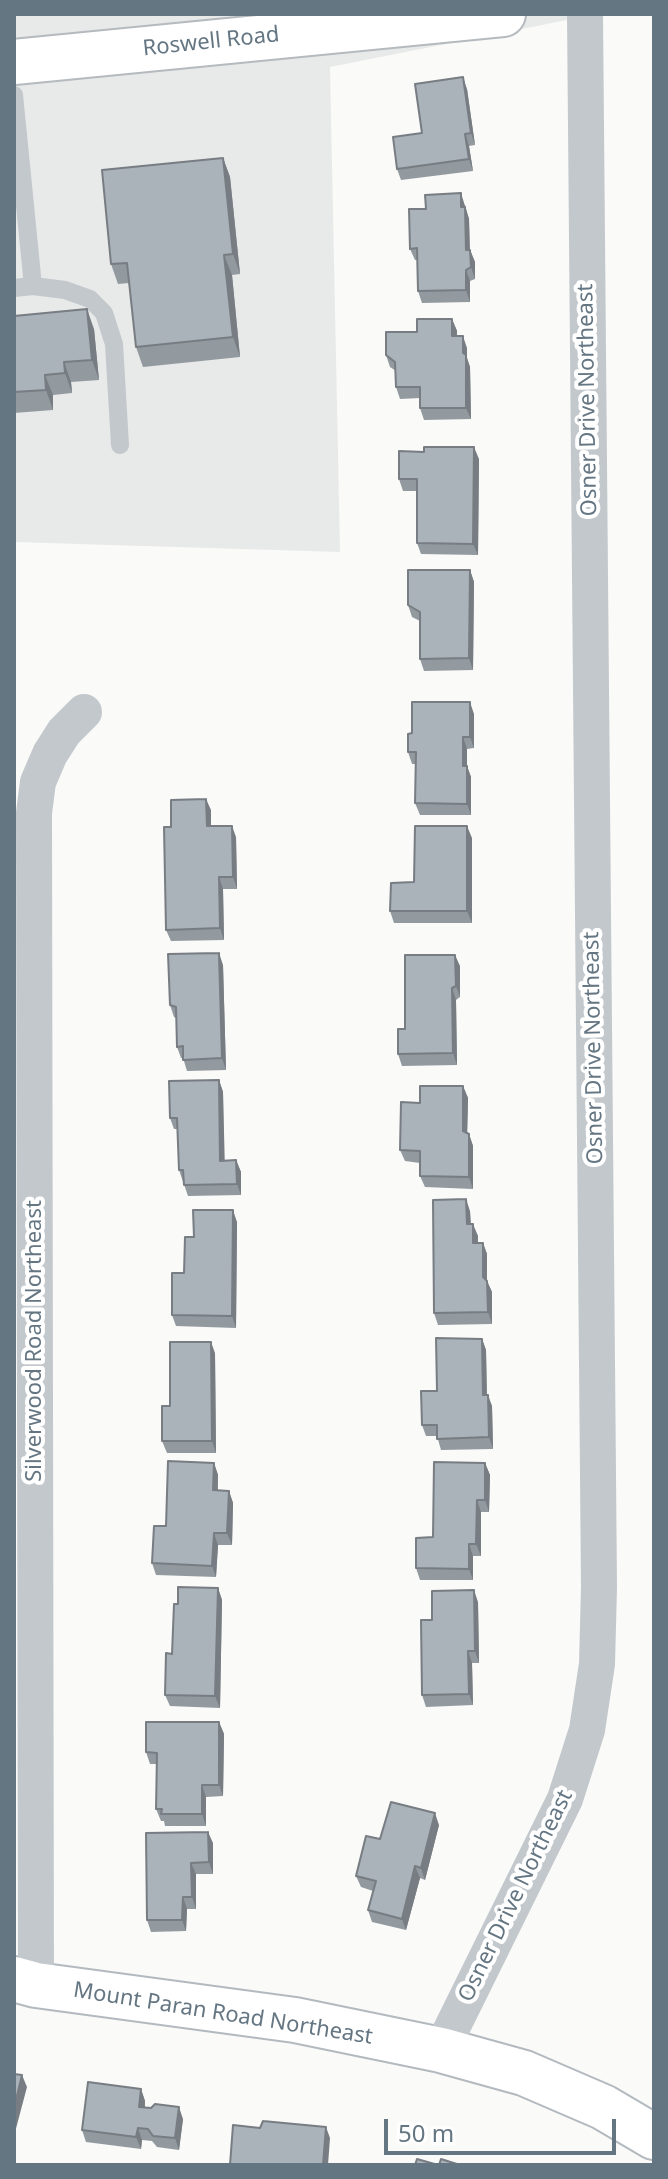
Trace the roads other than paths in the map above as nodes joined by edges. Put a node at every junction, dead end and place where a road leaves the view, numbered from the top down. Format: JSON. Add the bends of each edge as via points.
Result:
{"nodes":[{"id":1,"x":503,"y":14,"type":"edge"},
{"id":2,"x":585,"y":14,"type":"edge"},
{"id":3,"x":287,"y":24,"type":"edge"},
{"id":4,"x":14,"y":62,"type":"edge"},
{"id":5,"x":14,"y":95,"type":"edge"},
{"id":6,"x":23,"y":287,"type":"edge"},
{"id":7,"x":120,"y":445,"type":"dead end"},
{"id":8,"x":84,"y":712,"type":"dead end"},
{"id":9,"x":25,"y":1982,"type":"edge"},
{"id":10,"x":441,"y":2050,"type":"junction"},
{"id":11,"x":654,"y":2137,"type":"edge"}],
"edges":[{"from":1,"to":3,"type":"main road","name":"Roswell Road"},
{"from":2,"to":10,"type":"street","name":"Osner Drive Northeast","via":[[597,1664],[587,1730],[565,1799]]},
{"from":3,"to":4,"type":"main road","name":"Roswell Road"},
{"from":5,"to":6,"type":"lane"},
{"from":6,"to":7,"type":"lane","via":[[65,290],[90,299],[104,313],[114,344]]},
{"from":8,"to":9,"type":"street","name":"Silverwood Road Northeast","via":[[50,754],[38,782],[34,813]]},
{"from":9,"to":10,"type":"main road","name":"Mount Paran Road Northeast","via":[[295,2020]]},
{"from":10,"to":11,"type":"main road","name":"Mount Paran Road Northeast","via":[[524,2073],[603,2107]]}]}
